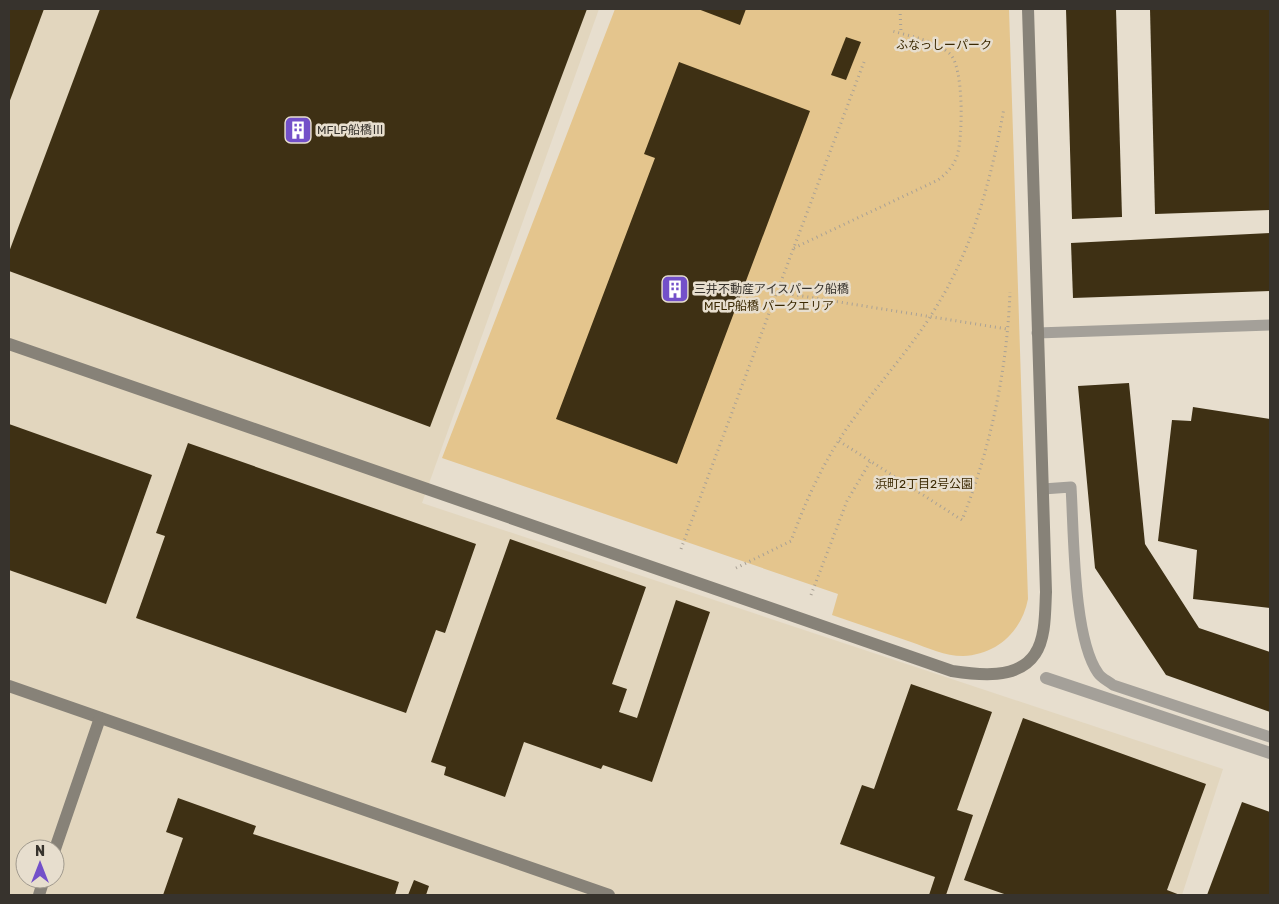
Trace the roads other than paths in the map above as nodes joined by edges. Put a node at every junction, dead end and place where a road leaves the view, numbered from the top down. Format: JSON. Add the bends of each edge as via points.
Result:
{"nodes":[{"id":1,"x":1028,"y":9,"type":"edge"},
{"id":2,"x":1270,"y":325,"type":"edge"},
{"id":3,"x":1037,"y":333,"type":"junction"},
{"id":4,"x":9,"y":344,"type":"edge"},
{"id":5,"x":1043,"y":488,"type":"junction"},
{"id":6,"x":1046,"y":678,"type":"dead end"},
{"id":7,"x":9,"y":686,"type":"edge"},
{"id":8,"x":100,"y":718,"type":"junction"},
{"id":9,"x":1270,"y":737,"type":"edge"},
{"id":10,"x":1270,"y":753,"type":"edge"},
{"id":11,"x":58,"y":839,"type":"edge"},
{"id":12,"x":609,"y":895,"type":"edge"}],
"edges":[{"from":1,"to":3,"type":"street"},
{"from":2,"to":3,"type":"lane"},
{"from":3,"to":5,"type":"street"},
{"from":4,"to":5,"type":"street","via":[[952,671],[978,676],[1021,667],[1036,653],[1043,629],[1046,592]]},
{"from":5,"to":9,"type":"lane","via":[[1071,487],[1080,621],[1085,648],[1098,674],[1113,685]]},
{"from":6,"to":10,"type":"street"},
{"from":7,"to":8,"type":"street"},
{"from":8,"to":11,"type":"street"},
{"from":8,"to":12,"type":"street"}]}
